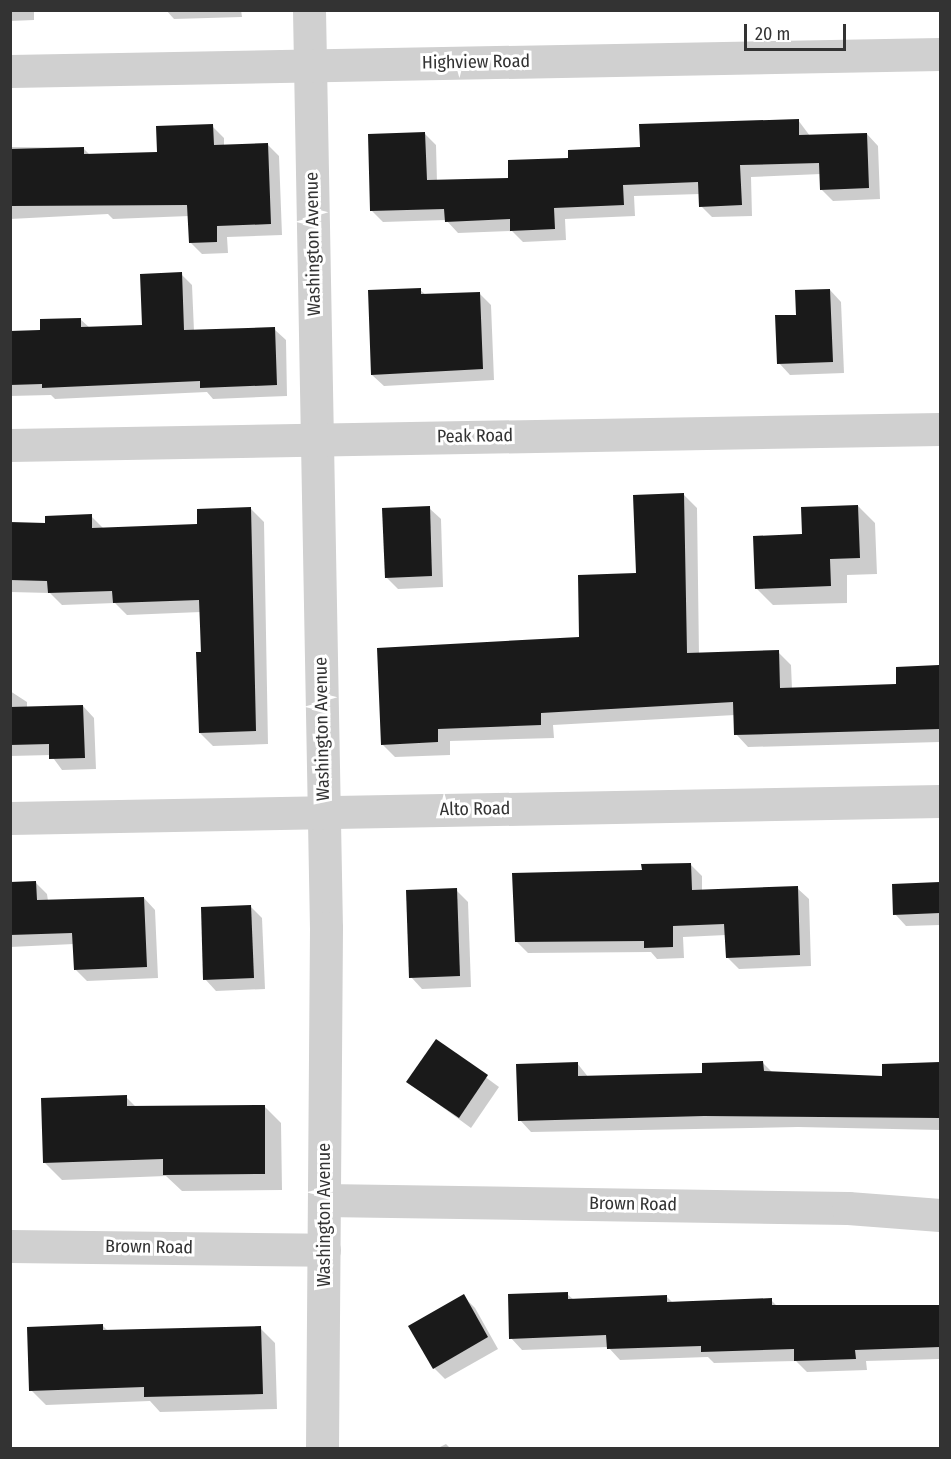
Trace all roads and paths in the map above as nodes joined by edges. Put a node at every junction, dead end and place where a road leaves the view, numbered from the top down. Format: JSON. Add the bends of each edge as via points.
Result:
{"nodes":[{"id":1,"x":309,"y":10,"type":"edge"},
{"id":2,"x":940,"y":54,"type":"edge"},
{"id":3,"x":310,"y":65,"type":"junction"},
{"id":4,"x":10,"y":70,"type":"edge"},
{"id":5,"x":940,"y":429,"type":"edge"},
{"id":6,"x":317,"y":438,"type":"junction"},
{"id":7,"x":10,"y":445,"type":"edge"},
{"id":8,"x":940,"y":801,"type":"edge"},
{"id":9,"x":324,"y":812,"type":"junction"},
{"id":10,"x":10,"y":818,"type":"edge"},
{"id":11,"x":324,"y":1200,"type":"junction"},
{"id":12,"x":940,"y":1215,"type":"edge"},
{"id":13,"x":10,"y":1245,"type":"edge"},
{"id":14,"x":324,"y":1250,"type":"junction"},
{"id":15,"x":322,"y":1449,"type":"edge"}],
"edges":[{"from":1,"to":3,"type":"street","name":"Washington Avenue"},
{"from":2,"to":3,"type":"street","name":"Highview Road"},
{"from":3,"to":4,"type":"street","name":"Highview Road"},
{"from":3,"to":6,"type":"street","name":"Washington Avenue"},
{"from":5,"to":6,"type":"street","name":"Peak Road"},
{"from":6,"to":7,"type":"street","name":"Peak Road"},
{"from":6,"to":9,"type":"street","name":"Washington Avenue"},
{"from":8,"to":9,"type":"street","name":"Alto Road"},
{"from":9,"to":10,"type":"street","name":"Alto Road"},
{"from":9,"to":11,"type":"street","name":"Washington Avenue"},
{"from":11,"to":12,"type":"street","name":"Brown Road","via":[[848,1208]]},
{"from":11,"to":14,"type":"street","name":"Washington Avenue"},
{"from":13,"to":14,"type":"street","name":"Brown Road"},
{"from":14,"to":15,"type":"street","name":"Washington Avenue"}]}
